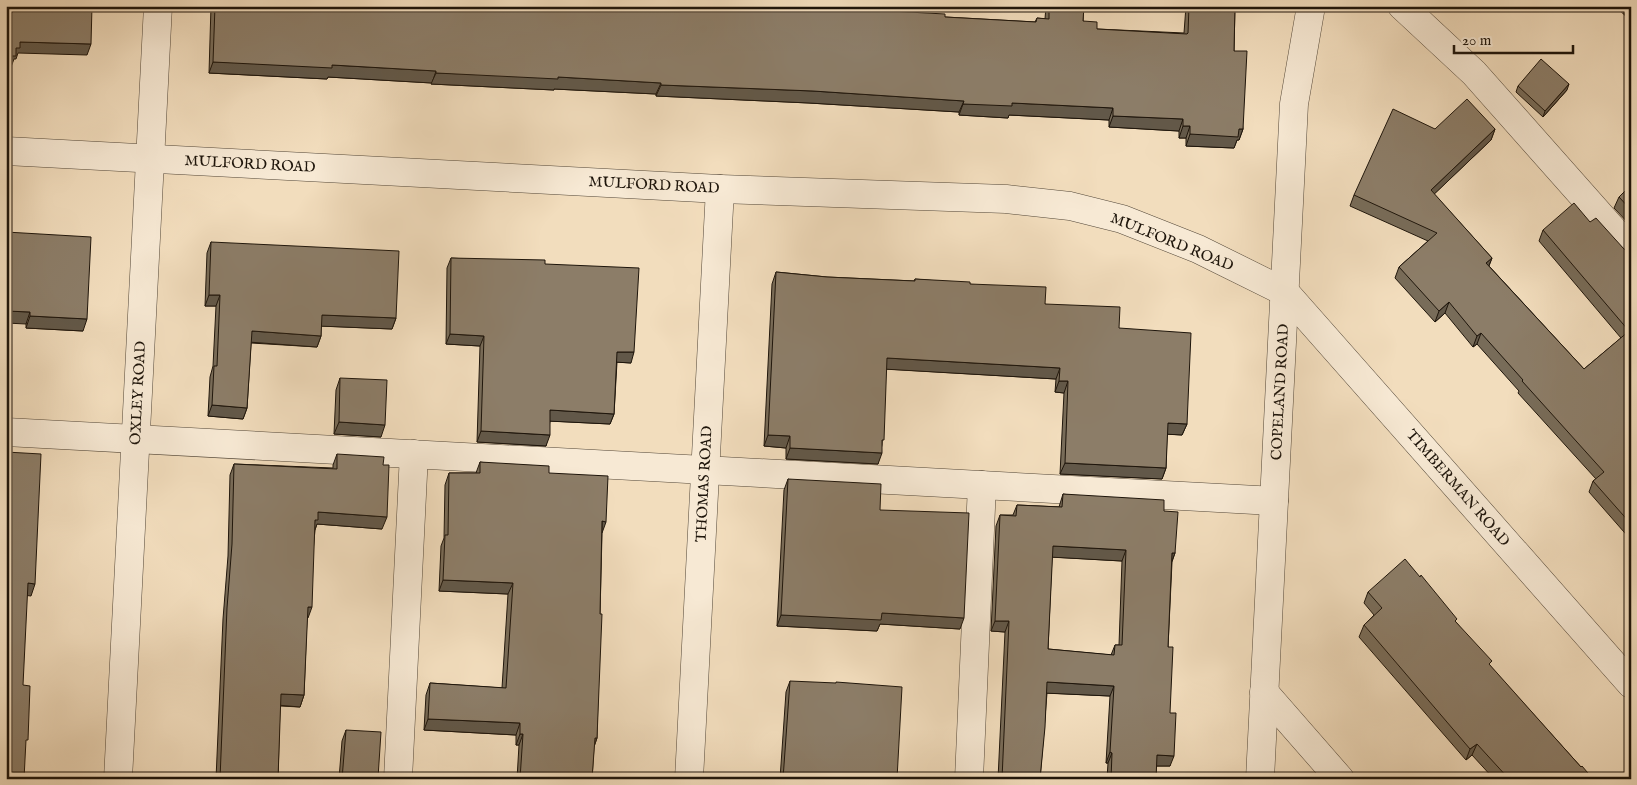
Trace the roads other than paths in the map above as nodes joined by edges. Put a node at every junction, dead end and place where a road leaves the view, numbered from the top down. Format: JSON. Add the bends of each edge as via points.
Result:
{"nodes":[{"id":1,"x":158,"y":6,"type":"edge"},
{"id":2,"x":1311,"y":6,"type":"edge"},
{"id":3,"x":1402,"y":6,"type":"edge"},
{"id":4,"x":6,"y":152,"type":"edge"},
{"id":5,"x":150,"y":159,"type":"junction"},
{"id":6,"x":720,"y":189,"type":"junction"},
{"id":7,"x":1631,"y":250,"type":"edge"},
{"id":8,"x":1285,"y":292,"type":"junction"},
{"id":9,"x":6,"y":432,"type":"edge"},
{"id":10,"x":135,"y":439,"type":"junction"},
{"id":11,"x":414,"y":454,"type":"junction"},
{"id":12,"x":705,"y":470,"type":"junction"},
{"id":13,"x":982,"y":485,"type":"junction"},
{"id":14,"x":1274,"y":501,"type":"junction"},
{"id":15,"x":1631,"y":684,"type":"edge"},
{"id":16,"x":1264,"y":692,"type":"junction"},
{"id":17,"x":118,"y":779,"type":"edge"},
{"id":18,"x":398,"y":779,"type":"edge"},
{"id":19,"x":689,"y":779,"type":"edge"},
{"id":20,"x":969,"y":779,"type":"edge"},
{"id":21,"x":1260,"y":779,"type":"edge"},
{"id":22,"x":1340,"y":779,"type":"edge"}],
"edges":[{"from":1,"to":5,"type":"street","name":"OXLEY ROAD"},
{"from":2,"to":8,"type":"street","name":"COPELAND ROAD","via":[[1294,104]]},
{"from":3,"to":7,"type":"street","via":[[1474,73]]},
{"from":4,"to":5,"type":"street","name":"MULFORD ROAD"},
{"from":5,"to":6,"type":"street","name":"MULFORD ROAD"},
{"from":5,"to":10,"type":"street","name":"OXLEY ROAD"},
{"from":6,"to":8,"type":"street","name":"MULFORD ROAD","via":[[1006,199],[1070,206],[1122,219],[1198,249]]},
{"from":6,"to":12,"type":"street","name":"THOMAS ROAD"},
{"from":8,"to":14,"type":"street","name":"COPELAND ROAD"},
{"from":8,"to":15,"type":"street","name":"TIMBERMAN ROAD"},
{"from":9,"to":10,"type":"street"},
{"from":10,"to":11,"type":"street"},
{"from":10,"to":17,"type":"street","name":"OXLEY ROAD"},
{"from":11,"to":12,"type":"street"},
{"from":11,"to":18,"type":"street"},
{"from":12,"to":13,"type":"street"},
{"from":12,"to":19,"type":"street","name":"THOMAS ROAD"},
{"from":13,"to":14,"type":"street"},
{"from":13,"to":20,"type":"street"},
{"from":14,"to":16,"type":"street","name":"COPELAND ROAD"},
{"from":16,"to":21,"type":"street","name":"COPELAND ROAD"},
{"from":16,"to":22,"type":"street"}]}
